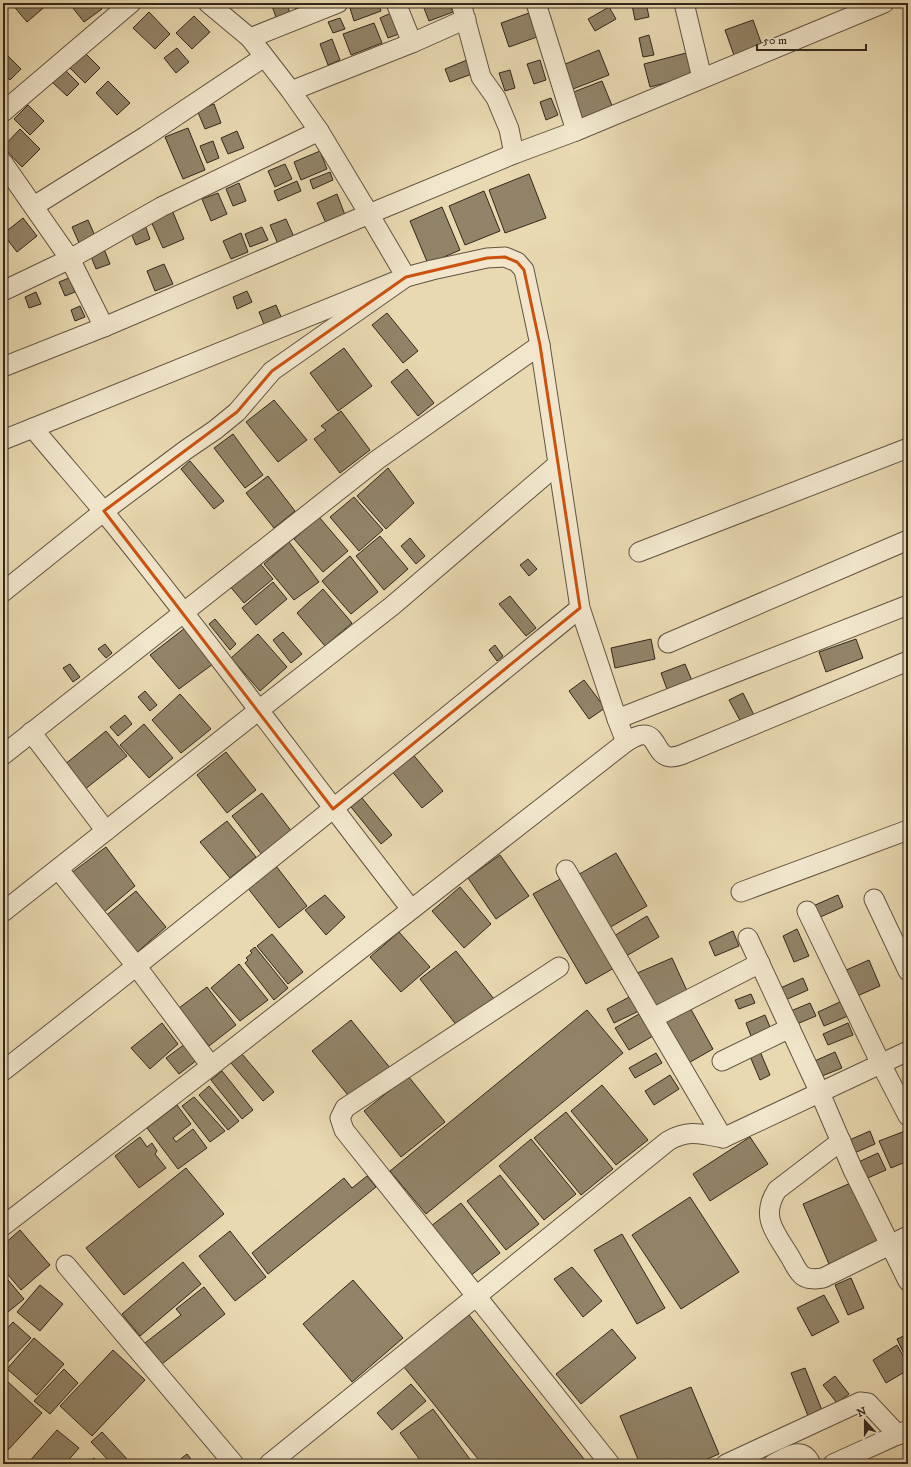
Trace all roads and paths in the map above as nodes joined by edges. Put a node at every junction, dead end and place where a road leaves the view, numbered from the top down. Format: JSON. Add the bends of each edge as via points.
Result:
{"nodes":[{"id":1,"x":131,"y":3,"type":"edge"},
{"id":2,"x":208,"y":3,"type":"edge"},
{"id":3,"x":338,"y":3,"type":"edge"},
{"id":4,"x":396,"y":3,"type":"edge"},
{"id":5,"x":536,"y":3,"type":"edge"},
{"id":6,"x":684,"y":3,"type":"edge"},
{"id":7,"x":879,"y":4,"type":"edge"},
{"id":8,"x":463,"y":11,"type":"edge"},
{"id":9,"x":250,"y":38,"type":"junction"},
{"id":10,"x":412,"y":43,"type":"junction"},
{"id":11,"x":264,"y":56,"type":"junction"},
{"id":12,"x":702,"y":78,"type":"junction"},
{"id":13,"x":292,"y":90,"type":"junction"},
{"id":14,"x":3,"y":112,"type":"edge"},
{"id":15,"x":319,"y":131,"type":"junction"},
{"id":16,"x":576,"y":131,"type":"junction"},
{"id":17,"x":514,"y":154,"type":"junction"},
{"id":18,"x":3,"y":163,"type":"edge"},
{"id":19,"x":34,"y":206,"type":"junction"},
{"id":20,"x":370,"y":214,"type":"junction"},
{"id":21,"x":70,"y":259,"type":"junction"},
{"id":22,"x":406,"y":277,"type":"junction"},
{"id":23,"x":3,"y":291,"type":"edge"},
{"id":24,"x":104,"y":327,"type":"junction"},
{"id":25,"x":540,"y":345,"type":"junction"},
{"id":26,"x":3,"y":367,"type":"edge"},
{"id":27,"x":32,"y":428,"type":"junction"},
{"id":28,"x":3,"y":440,"type":"edge"},
{"id":29,"x":908,"y":448,"type":"edge"},
{"id":30,"x":558,"y":464,"type":"junction"},
{"id":31,"x":104,"y":511,"type":"junction"},
{"id":32,"x":908,"y":540,"type":"edge"},
{"id":33,"x":639,"y":552,"type":"dead end"},
{"id":34,"x":3,"y":592,"type":"edge"},
{"id":35,"x":908,"y":605,"type":"edge"},
{"id":36,"x":580,"y":608,"type":"junction"},
{"id":37,"x":183,"y":612,"type":"junction"},
{"id":38,"x":668,"y":643,"type":"dead end"},
{"id":39,"x":908,"y":661,"type":"edge"},
{"id":40,"x":259,"y":710,"type":"junction"},
{"id":41,"x":616,"y":719,"type":"junction"},
{"id":42,"x":31,"y":732,"type":"junction"},
{"id":43,"x":626,"y":742,"type":"junction"},
{"id":44,"x":3,"y":755,"type":"edge"},
{"id":45,"x":333,"y":809,"type":"junction"},
{"id":46,"x":908,"y":830,"type":"edge"},
{"id":47,"x":106,"y":831,"type":"junction"},
{"id":48,"x":58,"y":869,"type":"junction"},
{"id":49,"x":566,"y":870,"type":"dead end"},
{"id":50,"x":741,"y":892,"type":"dead end"},
{"id":51,"x":874,"y":899,"type":"dead end"},
{"id":52,"x":6,"y":905,"type":"edge"},
{"id":53,"x":412,"y":909,"type":"junction"},
{"id":54,"x":807,"y":911,"type":"dead end"},
{"id":55,"x":748,"y":938,"type":"dead end"},
{"id":56,"x":760,"y":963,"type":"junction"},
{"id":57,"x":137,"y":967,"type":"junction"},
{"id":58,"x":559,"y":967,"type":"dead end"},
{"id":59,"x":908,"y":971,"type":"edge"},
{"id":60,"x":653,"y":1018,"type":"junction"},
{"id":61,"x":790,"y":1028,"type":"junction"},
{"id":62,"x":908,"y":1051,"type":"edge"},
{"id":63,"x":722,"y":1061,"type":"dead end"},
{"id":64,"x":881,"y":1064,"type":"junction"},
{"id":65,"x":211,"y":1066,"type":"junction"},
{"id":66,"x":3,"y":1071,"type":"edge"},
{"id":67,"x":820,"y":1092,"type":"junction"},
{"id":68,"x":908,"y":1116,"type":"edge"},
{"id":69,"x":723,"y":1138,"type":"junction"},
{"id":70,"x":840,"y":1141,"type":"junction"},
{"id":71,"x":3,"y":1226,"type":"edge"},
{"id":72,"x":908,"y":1236,"type":"edge"},
{"id":73,"x":890,"y":1246,"type":"junction"},
{"id":74,"x":66,"y":1265,"type":"dead end"},
{"id":75,"x":908,"y":1281,"type":"edge"},
{"id":76,"x":477,"y":1296,"type":"junction"},
{"id":77,"x":903,"y":1433,"type":"edge"},
{"id":78,"x":234,"y":1464,"type":"edge"},
{"id":79,"x":269,"y":1464,"type":"edge"},
{"id":80,"x":610,"y":1464,"type":"edge"},
{"id":81,"x":726,"y":1464,"type":"edge"},
{"id":82,"x":773,"y":1464,"type":"edge"},
{"id":83,"x":811,"y":1464,"type":"edge"},
{"id":84,"x":833,"y":1464,"type":"edge"}],
"edges":[{"from":1,"to":14,"type":"street"},
{"from":2,"to":9,"type":"street"},
{"from":3,"to":9,"type":"street"},
{"from":4,"to":10,"type":"street"},
{"from":5,"to":16,"type":"street"},
{"from":6,"to":12,"type":"street"},
{"from":7,"to":12,"type":"street"},
{"from":8,"to":10,"type":"street"},
{"from":8,"to":17,"type":"street","via":[[481,77],[496,98],[509,129]]},
{"from":9,"to":11,"type":"street"},
{"from":10,"to":13,"type":"street"},
{"from":11,"to":13,"type":"street"},
{"from":11,"to":19,"type":"street","via":[[146,136]]},
{"from":12,"to":16,"type":"street"},
{"from":13,"to":15,"type":"street"},
{"from":15,"to":20,"type":"street"},
{"from":15,"to":21,"type":"street","via":[[161,207]]},
{"from":16,"to":17,"type":"street"},
{"from":17,"to":20,"type":"street"},
{"from":18,"to":19,"type":"street"},
{"from":19,"to":21,"type":"street"},
{"from":20,"to":22,"type":"street"},
{"from":20,"to":24,"type":"street"},
{"from":21,"to":23,"type":"street"},
{"from":21,"to":24,"type":"street"},
{"from":22,"to":25,"type":"street","via":[[487,258],[505,257],[517,262],[524,270]]},
{"from":22,"to":27,"type":"street"},
{"from":22,"to":31,"type":"street","via":[[272,371],[237,412]]},
{"from":24,"to":26,"type":"street"},
{"from":25,"to":30,"type":"street"},
{"from":25,"to":37,"type":"street","via":[[377,460]]},
{"from":27,"to":28,"type":"street"},
{"from":27,"to":31,"type":"street"},
{"from":29,"to":33,"type":"street"},
{"from":30,"to":36,"type":"street"},
{"from":30,"to":40,"type":"street","via":[[392,606]]},
{"from":31,"to":34,"type":"street"},
{"from":31,"to":37,"type":"street"},
{"from":32,"to":38,"type":"street"},
{"from":35,"to":41,"type":"street"},
{"from":36,"to":41,"type":"street"},
{"from":36,"to":45,"type":"street"},
{"from":37,"to":40,"type":"street"},
{"from":37,"to":42,"type":"street"},
{"from":39,"to":43,"type":"street","via":[[681,756],[670,757],[664,754],[650,736],[643,734],[635,735]]},
{"from":40,"to":45,"type":"street"},
{"from":40,"to":47,"type":"street"},
{"from":41,"to":43,"type":"street"},
{"from":42,"to":44,"type":"street"},
{"from":42,"to":47,"type":"street"},
{"from":43,"to":53,"type":"street"},
{"from":45,"to":53,"type":"street"},
{"from":45,"to":57,"type":"street"},
{"from":46,"to":50,"type":"street"},
{"from":47,"to":48,"type":"street"},
{"from":48,"to":52,"type":"street"},
{"from":48,"to":57,"type":"street"},
{"from":49,"to":60,"type":"street"},
{"from":51,"to":59,"type":"street"},
{"from":53,"to":65,"type":"street"},
{"from":54,"to":64,"type":"street"},
{"from":55,"to":56,"type":"street"},
{"from":56,"to":60,"type":"street"},
{"from":56,"to":61,"type":"street"},
{"from":57,"to":65,"type":"street"},
{"from":57,"to":66,"type":"street"},
{"from":58,"to":76,"type":"street","via":[[345,1108],[340,1118],[344,1130]]},
{"from":60,"to":69,"type":"street"},
{"from":61,"to":63,"type":"street"},
{"from":61,"to":67,"type":"street"},
{"from":62,"to":64,"type":"street"},
{"from":64,"to":67,"type":"street"},
{"from":64,"to":68,"type":"street"},
{"from":65,"to":71,"type":"street"},
{"from":67,"to":69,"type":"street"},
{"from":67,"to":70,"type":"street"},
{"from":69,"to":76,"type":"street","via":[[693,1133],[677,1136],[668,1141]]},
{"from":70,"to":73,"type":"street"},
{"from":70,"to":73,"type":"street","via":[[777,1190],[771,1200],[772,1226],[801,1275],[811,1280],[823,1278]]},
{"from":72,"to":73,"type":"street"},
{"from":73,"to":75,"type":"street"},
{"from":74,"to":78,"type":"street"},
{"from":76,"to":79,"type":"street"},
{"from":76,"to":80,"type":"street"},
{"from":77,"to":81,"type":"street","via":[[868,1403],[860,1402]]},
{"from":77,"to":84,"type":"street"},
{"from":82,"to":83,"type":"street","via":[[796,1454],[808,1457]]}]}
